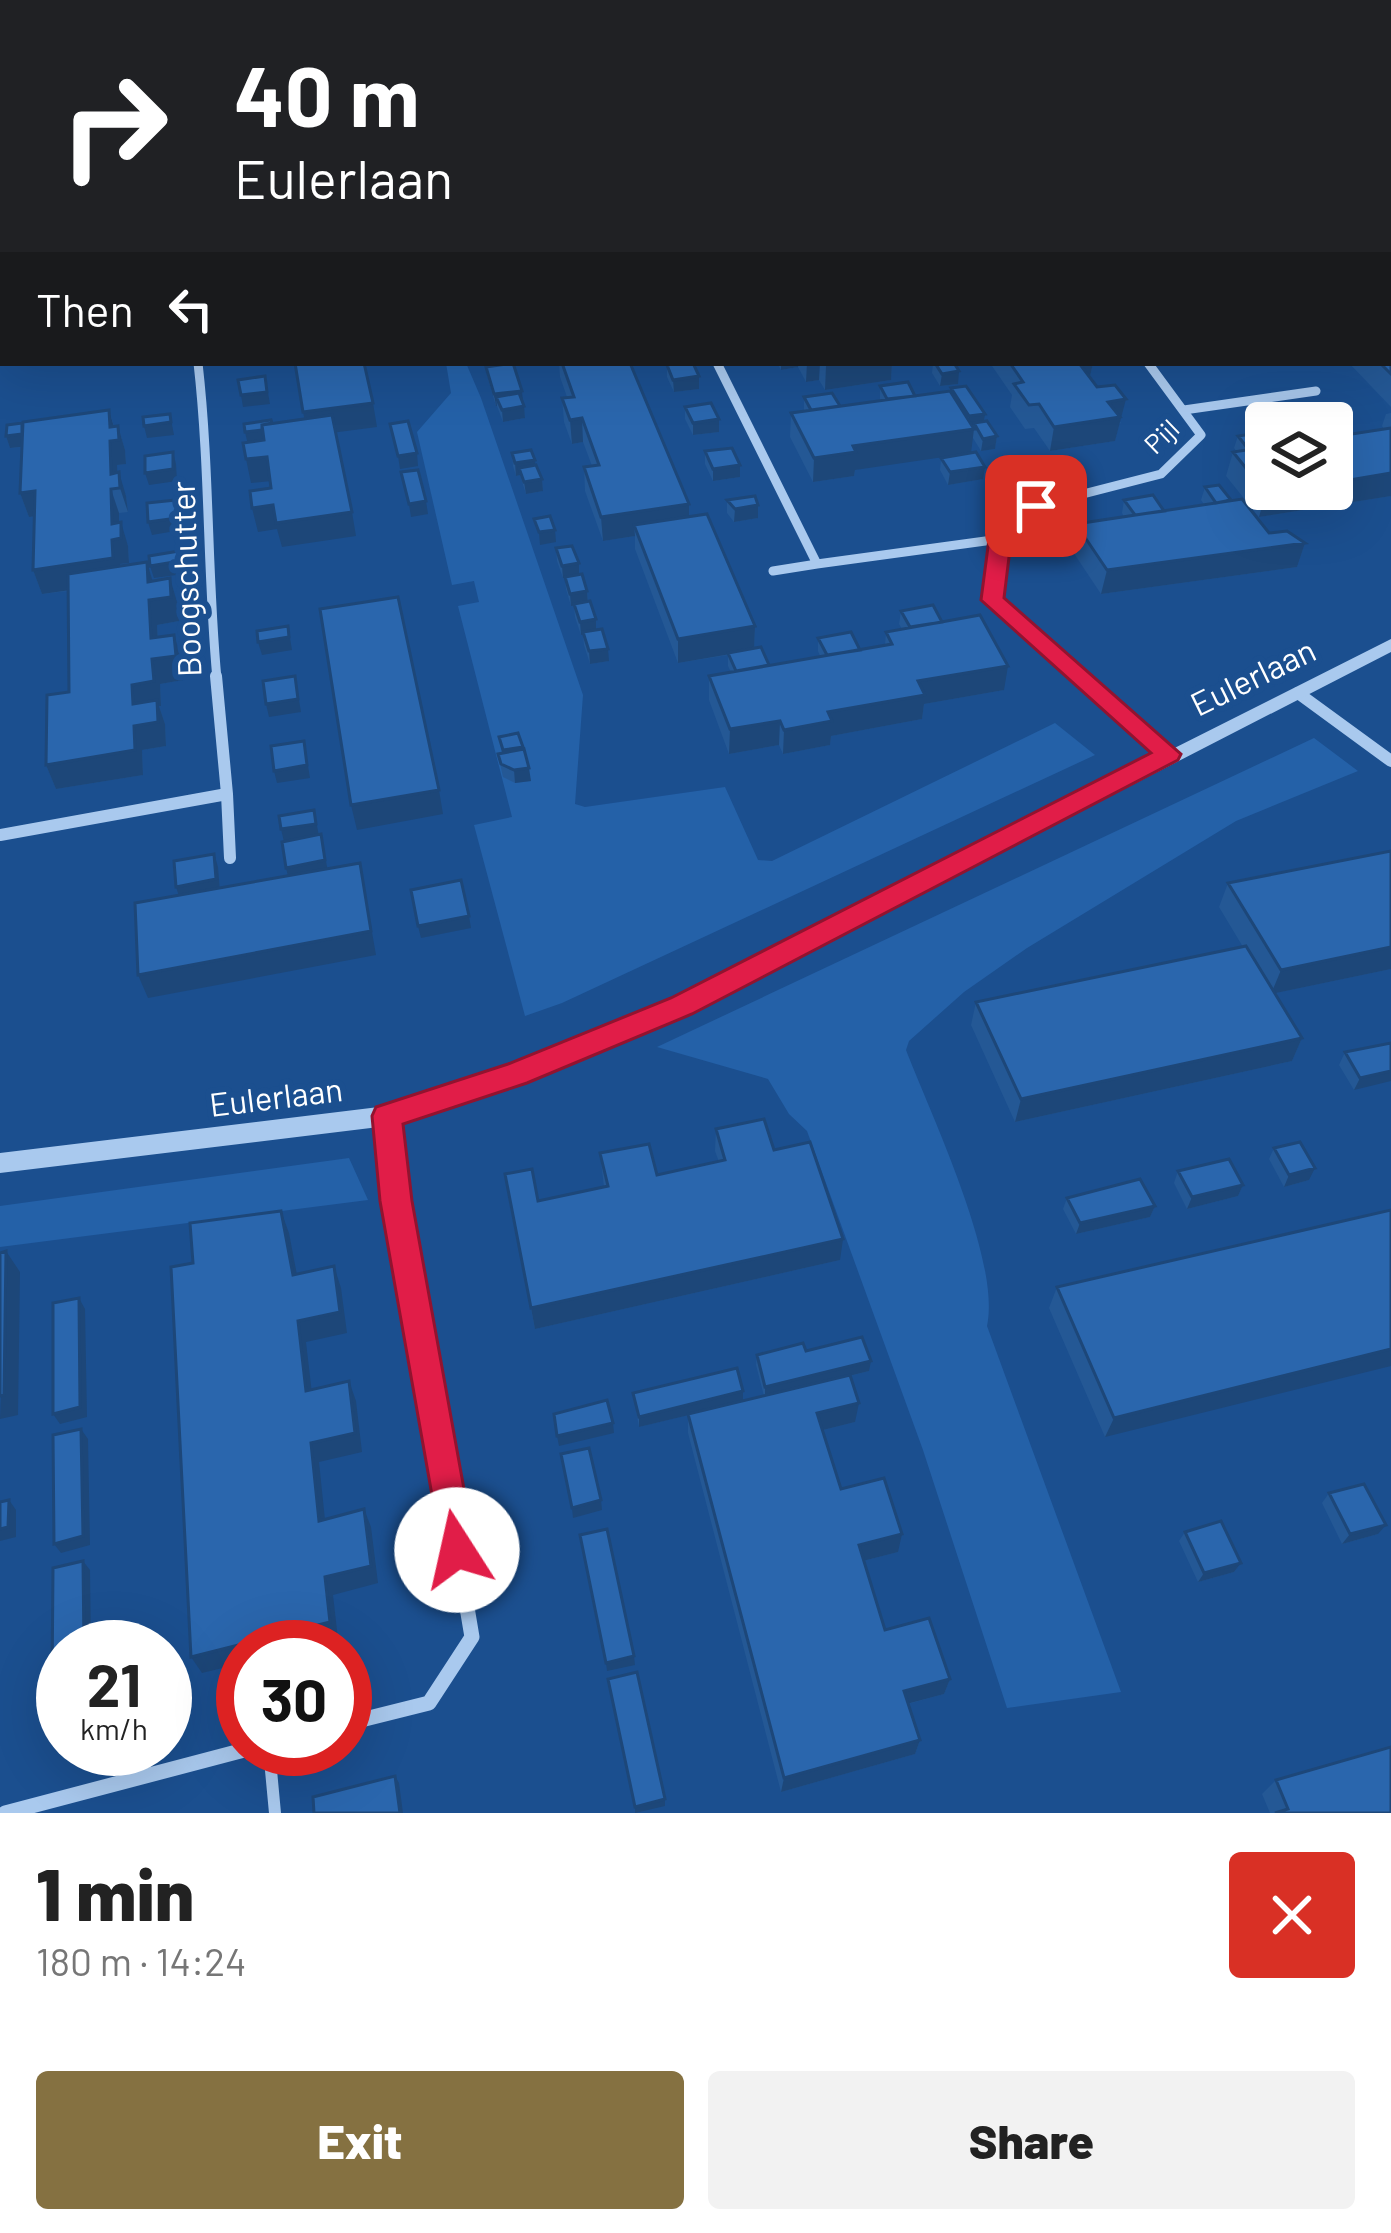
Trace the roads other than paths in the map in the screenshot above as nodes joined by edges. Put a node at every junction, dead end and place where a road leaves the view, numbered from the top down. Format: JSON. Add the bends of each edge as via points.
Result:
{"nodes":[{"id":1,"x":198,"y":366,"type":"edge"},
{"id":2,"x":718,"y":366,"type":"edge"},
{"id":3,"x":1150,"y":366,"type":"edge"},
{"id":4,"x":1316,"y":391,"type":"dead end"},
{"id":5,"x":1184,"y":410,"type":"junction"},
{"id":6,"x":1000,"y":539,"type":"junction"},
{"id":7,"x":817,"y":563,"type":"junction"},
{"id":8,"x":773,"y":572,"type":"dead end"},
{"id":9,"x":1391,"y":645,"type":"edge"},
{"id":10,"x":1298,"y":693,"type":"junction"},
{"id":11,"x":1169,"y":754,"type":"junction"},
{"id":12,"x":1391,"y":760,"type":"edge"},
{"id":13,"x":227,"y":794,"type":"junction"},
{"id":14,"x":0,"y":835,"type":"edge"},
{"id":15,"x":230,"y":858,"type":"dead end"},
{"id":16,"x":387,"y":1116,"type":"junction"},
{"id":17,"x":0,"y":1163,"type":"edge"},
{"id":18,"x":372,"y":1717,"type":"edge"},
{"id":19,"x":216,"y":1758,"type":"edge"},
{"id":20,"x":272,"y":1776,"type":"edge"},
{"id":21,"x":11,"y":1812,"type":"edge"},
{"id":22,"x":275,"y":1813,"type":"edge"}],
"edges":[{"from":1,"to":13,"type":"street","name":"Boogschutter"},
{"from":2,"to":7,"type":"street"},
{"from":3,"to":5,"type":"street","name":"Pijl"},
{"from":4,"to":5,"type":"street","name":"Pijl"},
{"from":5,"to":6,"type":"street","name":"Pijl","via":[[1201,435],[1161,474],[1036,506]]},
{"from":6,"to":7,"type":"street","name":"Pijl"},
{"from":6,"to":11,"type":"street","via":[[992,600]]},
{"from":7,"to":8,"type":"street","name":"Pijl"},
{"from":9,"to":10,"type":"street","name":"Eulerlaan"},
{"from":10,"to":11,"type":"street","name":"Eulerlaan"},
{"from":10,"to":12,"type":"street"},
{"from":11,"to":16,"type":"street","name":"Eulerlaan","via":[[682,1006],[517,1074]]},
{"from":13,"to":14,"type":"street"},
{"from":13,"to":15,"type":"street","name":"Boogschutter"},
{"from":16,"to":17,"type":"street","name":"Eulerlaan"},
{"from":16,"to":18,"type":"street","via":[[472,1637],[429,1702]]},
{"from":19,"to":21,"type":"street"},
{"from":20,"to":22,"type":"lane"}]}
